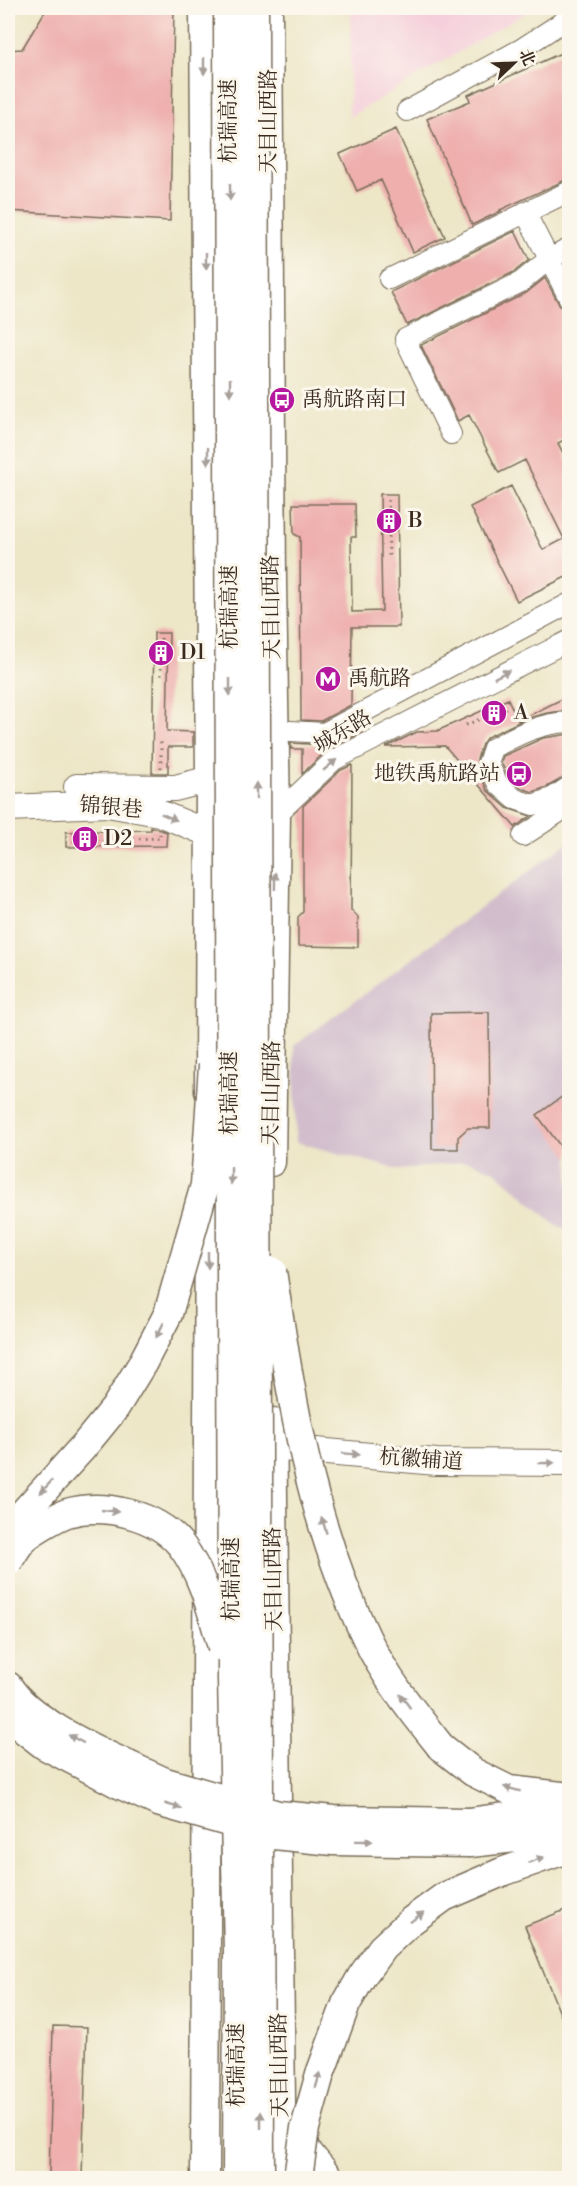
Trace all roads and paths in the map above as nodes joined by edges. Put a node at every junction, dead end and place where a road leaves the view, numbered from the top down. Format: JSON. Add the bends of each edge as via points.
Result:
{"nodes":[{"id":1,"x":204,"y":8,"type":"edge"},
{"id":2,"x":228,"y":8,"type":"edge"},
{"id":3,"x":254,"y":8,"type":"edge"},
{"id":4,"x":268,"y":8,"type":"edge"},
{"id":5,"x":570,"y":17,"type":"edge"},
{"id":6,"x":407,"y":111,"type":"dead end"},
{"id":7,"x":570,"y":191,"type":"edge"},
{"id":8,"x":525,"y":212,"type":"junction"},
{"id":9,"x":570,"y":248,"type":"edge"},
{"id":10,"x":549,"y":259,"type":"junction"},
{"id":11,"x":389,"y":279,"type":"dead end"},
{"id":12,"x":570,"y":300,"type":"edge"},
{"id":13,"x":451,"y":434,"type":"dead end"},
{"id":14,"x":388,"y":500,"type":"dead end"},
{"id":15,"x":389,"y":558,"type":"dead end"},
{"id":16,"x":570,"y":603,"type":"edge"},
{"id":17,"x":161,"y":638,"type":"dead end"},
{"id":18,"x":570,"y":640,"type":"edge"},
{"id":19,"x":161,"y":680,"type":"dead end"},
{"id":20,"x":508,"y":707,"type":"dead end"},
{"id":21,"x":570,"y":722,"type":"edge"},
{"id":22,"x":466,"y":725,"type":"dead end"},
{"id":23,"x":274,"y":730,"type":"junction"},
{"id":24,"x":210,"y":779,"type":"junction"},
{"id":25,"x":570,"y":786,"type":"edge"},
{"id":26,"x":8,"y":793,"type":"edge"},
{"id":27,"x":570,"y":805,"type":"edge"},
{"id":28,"x":8,"y":808,"type":"edge"},
{"id":29,"x":276,"y":815,"type":"junction"},
{"id":30,"x":220,"y":836,"type":"junction"},
{"id":31,"x":524,"y":836,"type":"dead end"},
{"id":32,"x":116,"y":839,"type":"dead end"},
{"id":33,"x":73,"y":841,"type":"dead end"},
{"id":34,"x":256,"y":1167,"type":"junction"},
{"id":35,"x":272,"y":1447,"type":"junction"},
{"id":36,"x":570,"y":1463,"type":"edge"},
{"id":37,"x":8,"y":1530,"type":"edge"},
{"id":38,"x":8,"y":1562,"type":"edge"},
{"id":39,"x":232,"y":1679,"type":"junction"},
{"id":40,"x":8,"y":1686,"type":"edge"},
{"id":41,"x":8,"y":1717,"type":"edge"},
{"id":42,"x":570,"y":1797,"type":"edge"},
{"id":43,"x":570,"y":1808,"type":"edge"},
{"id":44,"x":570,"y":1832,"type":"edge"},
{"id":45,"x":469,"y":1833,"type":"junction"},
{"id":46,"x":570,"y":1848,"type":"edge"},
{"id":47,"x":281,"y":2102,"type":"junction"},
{"id":48,"x":205,"y":2178,"type":"edge"},
{"id":49,"x":237,"y":2178,"type":"edge"},
{"id":50,"x":261,"y":2178,"type":"edge"},
{"id":51,"x":282,"y":2178,"type":"edge"},
{"id":52,"x":298,"y":2178,"type":"edge"},
{"id":53,"x":329,"y":2178,"type":"edge"}],
"edges":[{"from":1,"to":24,"type":"highway","one_way":true},
{"from":2,"to":30,"type":"highway","name":"杭瑞高速","one_way":true,"bridge":true},
{"from":34,"to":3,"type":"highway","name":"杭瑞高速","one_way":true,"bridge":true},
{"from":4,"to":23,"type":"highway","name":"天目山西路"},
{"from":5,"to":6,"type":"street","via":[[521,49]]},
{"from":7,"to":8,"type":"street"},
{"from":8,"to":10,"type":"street"},
{"from":8,"to":11,"type":"street"},
{"from":9,"to":10,"type":"street"},
{"from":10,"to":12,"type":"street"},
{"from":10,"to":13,"type":"street","via":[[521,282],[405,339]]},
{"from":14,"to":15,"type":"path"},
{"from":16,"to":23,"type":"street","name":"城东路","via":[[324,733]]},
{"from":17,"to":19,"type":"path"},
{"from":29,"to":18,"type":"street","name":"城东路","one_way":true,"via":[[334,760]]},
{"from":20,"to":22,"type":"path"},
{"from":21,"to":25,"type":"street","via":[[548,723],[515,736],[493,748],[488,763],[498,784],[515,800],[533,805]]},
{"from":23,"to":24,"type":"street"},
{"from":23,"to":29,"type":"highway","name":"天目山西路"},
{"from":24,"to":26,"type":"main road","name":"锦银巷","via":[[175,788],[37,788]]},
{"from":24,"to":30,"type":"highway"},
{"from":27,"to":31,"type":"street"},
{"from":28,"to":30,"type":"main road","name":"锦银巷","one_way":true,"via":[[107,804],[159,813]]},
{"from":29,"to":30,"type":"street","name":"城东路"},
{"from":35,"to":29,"type":"highway","name":"天目山西路","one_way":true,"via":[[269,1246]]},
{"from":30,"to":37,"type":"highway","one_way":true,"bridge":true,"via":[[204,1185],[168,1314],[115,1408]]},
{"from":30,"to":39,"type":"highway","name":"杭瑞高速","one_way":true,"bridge":true},
{"from":30,"to":48,"type":"highway","one_way":true},
{"from":32,"to":33,"type":"path"},
{"from":42,"to":34,"type":"highway","one_way":true,"bridge":true,"via":[[508,1790],[473,1772],[441,1747],[402,1698],[367,1640],[336,1566],[293,1404]]},
{"from":50,"to":34,"type":"highway","name":"杭瑞高速","one_way":true,"bridge":true},
{"from":35,"to":36,"type":"main road","name":"杭徽辅道","one_way":true,"via":[[436,1462]]},
{"from":35,"to":47,"type":"highway","name":"天目山西路"},
{"from":38,"to":39,"type":"highway","one_way":true,"bridge":true,"via":[[25,1537],[66,1513],[118,1512],[167,1530],[194,1564]]},
{"from":39,"to":49,"type":"highway","name":"杭瑞高速","bridge":true,"via":[[238,1952]]},
{"from":45,"to":40,"type":"highway","one_way":true,"bridge":true,"via":[[278,1815],[165,1782],[55,1728]]},
{"from":41,"to":45,"type":"highway","one_way":true,"bridge":true,"via":[[44,1745],[158,1802],[274,1835],[333,1841]]},
{"from":43,"to":45,"type":"highway"},
{"from":44,"to":45,"type":"highway"},
{"from":52,"to":46,"type":"highway","one_way":true,"bridge":true,"via":[[305,2128],[320,2074],[346,2004],[382,1948],[444,1897]]},
{"from":47,"to":51,"type":"highway","name":"天目山西路"},
{"from":47,"to":53,"type":"highway","via":[[306,2150]]}]}
